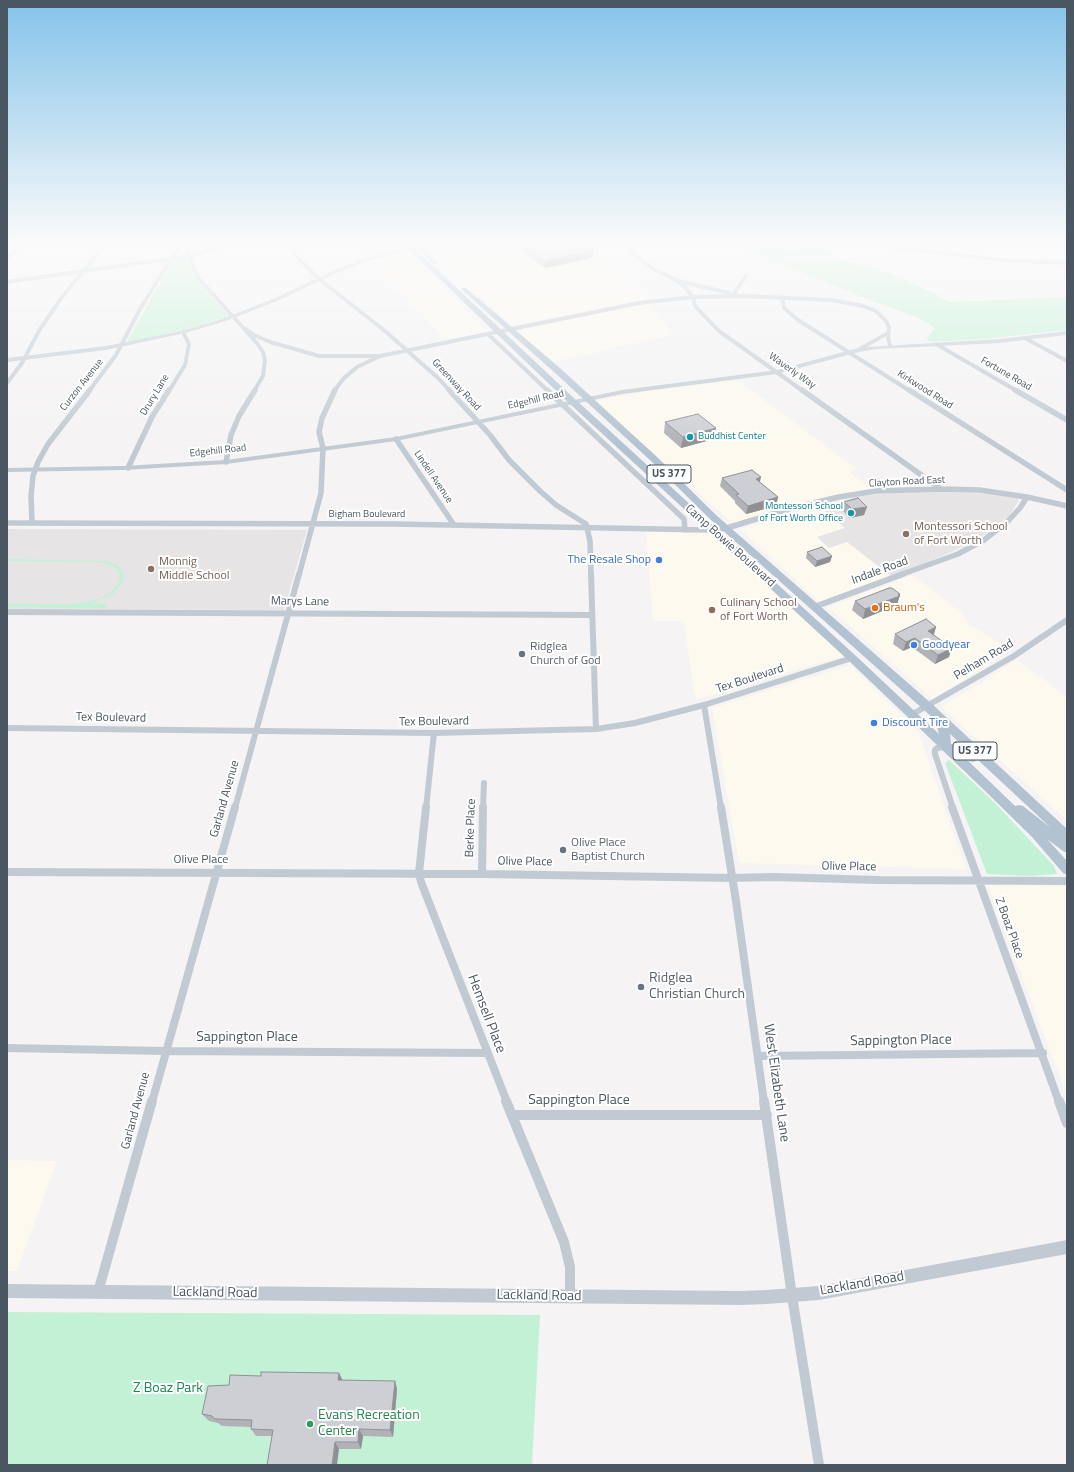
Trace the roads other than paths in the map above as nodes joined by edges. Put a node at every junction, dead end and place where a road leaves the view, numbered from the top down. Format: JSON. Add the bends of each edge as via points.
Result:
{"nodes":[{"id":1,"x":52,"y":313,"type":"edge"},
{"id":2,"x":138,"y":313,"type":"edge"},
{"id":3,"x":229,"y":313,"type":"edge"},
{"id":4,"x":244,"y":313,"type":"edge"},
{"id":5,"x":360,"y":313,"type":"edge"},
{"id":6,"x":479,"y":313,"type":"edge"},
{"id":7,"x":491,"y":313,"type":"edge"},
{"id":8,"x":591,"y":313,"type":"edge"},
{"id":9,"x":701,"y":313,"type":"edge"},
{"id":10,"x":790,"y":313,"type":"edge"},
{"id":11,"x":878,"y":313,"type":"edge"},
{"id":12,"x":233,"y":317,"type":"junction"},
{"id":13,"x":246,"y":329,"type":"junction"},
{"id":14,"x":511,"y":329,"type":"junction"},
{"id":15,"x":182,"y":332,"type":"junction"},
{"id":16,"x":500,"y":332,"type":"junction"},
{"id":17,"x":1067,"y":333,"type":"edge"},
{"id":18,"x":488,"y":334,"type":"junction"},
{"id":19,"x":888,"y":334,"type":"junction"},
{"id":20,"x":1025,"y":338,"type":"junction"},
{"id":21,"x":936,"y":344,"type":"junction"},
{"id":22,"x":121,"y":346,"type":"junction"},
{"id":23,"x":890,"y":346,"type":"junction"},
{"id":24,"x":859,"y":350,"type":"junction"},
{"id":25,"x":409,"y":351,"type":"junction"},
{"id":26,"x":850,"y":353,"type":"junction"},
{"id":27,"x":380,"y":356,"type":"junction"},
{"id":28,"x":24,"y":358,"type":"junction"},
{"id":29,"x":7,"y":360,"type":"edge"},
{"id":30,"x":1067,"y":361,"type":"edge"},
{"id":31,"x":777,"y":372,"type":"junction"},
{"id":32,"x":7,"y":383,"type":"edge"},
{"id":33,"x":587,"y":398,"type":"junction"},
{"id":34,"x":573,"y":402,"type":"junction"},
{"id":35,"x":562,"y":405,"type":"junction"},
{"id":36,"x":1067,"y":420,"type":"edge"},
{"id":37,"x":478,"y":423,"type":"junction"},
{"id":38,"x":396,"y":439,"type":"junction"},
{"id":39,"x":323,"y":448,"type":"junction"},
{"id":40,"x":654,"y":459,"type":"junction"},
{"id":41,"x":226,"y":462,"type":"junction"},
{"id":42,"x":641,"y":463,"type":"junction"},
{"id":43,"x":128,"y":468,"type":"junction"},
{"id":44,"x":7,"y":470,"type":"edge"},
{"id":45,"x":35,"y":470,"type":"junction"},
{"id":46,"x":941,"y":489,"type":"junction"},
{"id":47,"x":1067,"y":490,"type":"edge"},
{"id":48,"x":1027,"y":497,"type":"junction"},
{"id":49,"x":1067,"y":506,"type":"edge"},
{"id":50,"x":7,"y":523,"type":"edge"},
{"id":51,"x":32,"y":523,"type":"junction"},
{"id":52,"x":312,"y":524,"type":"junction"},
{"id":53,"x":454,"y":525,"type":"junction"},
{"id":54,"x":587,"y":527,"type":"junction"},
{"id":55,"x":727,"y":528,"type":"junction"},
{"id":56,"x":685,"y":530,"type":"junction"},
{"id":57,"x":712,"y":530,"type":"junction"},
{"id":58,"x":814,"y":607,"type":"junction"},
{"id":59,"x":7,"y":612,"type":"edge"},
{"id":60,"x":289,"y":612,"type":"junction"},
{"id":61,"x":802,"y":612,"type":"junction"},
{"id":62,"x":592,"y":615,"type":"junction"},
{"id":63,"x":1067,"y":620,"type":"edge"},
{"id":64,"x":866,"y":653,"type":"junction"},
{"id":65,"x":852,"y":658,"type":"junction"},
{"id":66,"x":704,"y":705,"type":"junction"},
{"id":67,"x":928,"y":707,"type":"junction"},
{"id":68,"x":911,"y":715,"type":"junction"},
{"id":69,"x":938,"y":717,"type":"junction"},
{"id":70,"x":7,"y":728,"type":"edge"},
{"id":71,"x":596,"y":729,"type":"junction"},
{"id":72,"x":256,"y":732,"type":"junction"},
{"id":73,"x":434,"y":733,"type":"junction"},
{"id":74,"x":945,"y":747,"type":"junction"},
{"id":75,"x":484,"y":783,"type":"dead end"},
{"id":76,"x":986,"y":785,"type":"junction"},
{"id":77,"x":1025,"y":796,"type":"junction"},
{"id":78,"x":1067,"y":836,"type":"edge"},
{"id":79,"x":1067,"y":848,"type":"edge"},
{"id":80,"x":1067,"y":870,"type":"edge"},
{"id":81,"x":7,"y":872,"type":"edge"},
{"id":82,"x":216,"y":872,"type":"junction"},
{"id":83,"x":419,"y":873,"type":"junction"},
{"id":84,"x":482,"y":874,"type":"junction"},
{"id":85,"x":732,"y":878,"type":"junction"},
{"id":86,"x":978,"y":880,"type":"junction"},
{"id":87,"x":1067,"y":881,"type":"edge"},
{"id":88,"x":7,"y":1048,"type":"edge"},
{"id":89,"x":165,"y":1051,"type":"junction"},
{"id":90,"x":1043,"y":1053,"type":"junction"},
{"id":91,"x":487,"y":1054,"type":"junction"},
{"id":92,"x":759,"y":1056,"type":"junction"},
{"id":93,"x":767,"y":1114,"type":"junction"},
{"id":94,"x":512,"y":1115,"type":"junction"},
{"id":95,"x":1067,"y":1123,"type":"edge"},
{"id":96,"x":1067,"y":1247,"type":"edge"},
{"id":97,"x":7,"y":1291,"type":"edge"},
{"id":98,"x":98,"y":1292,"type":"junction"},
{"id":99,"x":792,"y":1296,"type":"junction"},
{"id":100,"x":570,"y":1297,"type":"junction"},
{"id":101,"x":819,"y":1465,"type":"edge"}],
"edges":[{"from":1,"to":28,"type":"street"},
{"from":2,"to":22,"type":"street","name":"Curzon Avenue"},
{"from":3,"to":12,"type":"street"},
{"from":4,"to":12,"type":"street"},
{"from":5,"to":25,"type":"street","name":"Greenway Road"},
{"from":6,"to":16,"type":"main road","name":"Camp Bowie Boulevard","number":"US 377"},
{"from":7,"to":14,"type":"main road","name":"Camp Bowie Boulevard","number":"US 377"},
{"from":8,"to":14,"type":"street"},
{"from":9,"to":31,"type":"street","name":"Waverly Way","via":[[710,323]]},
{"from":10,"to":26,"type":"street","name":"Kirkwood Road"},
{"from":11,"to":19,"type":"street","via":[[889,327]]},
{"from":12,"to":13,"type":"street"},
{"from":12,"to":15,"type":"street"},
{"from":13,"to":27,"type":"street","via":[[270,342],[319,356]]},
{"from":13,"to":41,"type":"street","via":[[263,352],[265,368],[260,383],[239,416],[231,435]]},
{"from":14,"to":16,"type":"street"},
{"from":14,"to":33,"type":"main road","name":"Camp Bowie Boulevard","number":"US 377"},
{"from":15,"to":22,"type":"street"},
{"from":15,"to":43,"type":"street","name":"Drury Lane","via":[[189,344],[185,365],[152,417]]},
{"from":16,"to":18,"type":"street"},
{"from":16,"to":34,"type":"main road","name":"Camp Bowie Boulevard","number":"US 377"},
{"from":17,"to":20,"type":"street","name":"Edgehill Road"},
{"from":18,"to":25,"type":"street"},
{"from":18,"to":35,"type":"street"},
{"from":19,"to":23,"type":"street"},
{"from":19,"to":24,"type":"street"},
{"from":20,"to":21,"type":"street","name":"Edgehill Road"},
{"from":20,"to":30,"type":"street"},
{"from":21,"to":23,"type":"street","name":"Edgehill Road"},
{"from":21,"to":36,"type":"street","name":"Fortune Road"},
{"from":22,"to":28,"type":"street"},
{"from":22,"to":45,"type":"street","name":"Curzon Avenue","via":[[94,387],[48,444]]},
{"from":23,"to":24,"type":"street","name":"Edgehill Road"},
{"from":24,"to":26,"type":"street","name":"Edgehill Road"},
{"from":25,"to":27,"type":"street"},
{"from":25,"to":37,"type":"street","name":"Greenway Road","via":[[438,378]]},
{"from":26,"to":31,"type":"street","name":"Edgehill Road"},
{"from":26,"to":47,"type":"street","name":"Kirkwood Road"},
{"from":27,"to":39,"type":"street","name":"Garland Avenue","via":[[357,367],[333,392],[319,432]]},
{"from":28,"to":29,"type":"street"},
{"from":28,"to":32,"type":"street"},
{"from":31,"to":33,"type":"street","name":"Edgehill Road","via":[[643,388]]},
{"from":31,"to":46,"type":"street","name":"Waverly Way"},
{"from":33,"to":34,"type":"street","name":"Edgehill Road"},
{"from":33,"to":40,"type":"main road","name":"Camp Bowie Boulevard","number":"US 377"},
{"from":34,"to":35,"type":"street","name":"Edgehill Road"},
{"from":34,"to":42,"type":"main road","name":"Camp Bowie Boulevard","number":"US 377"},
{"from":35,"to":37,"type":"street","name":"Edgehill Road"},
{"from":35,"to":56,"type":"street","via":[[684,519]]},
{"from":37,"to":38,"type":"street","name":"Edgehill Road"},
{"from":37,"to":54,"type":"street","name":"Greenway Road","via":[[509,460],[540,491]]},
{"from":38,"to":39,"type":"street","name":"Edgehill Road"},
{"from":38,"to":53,"type":"street","name":"Lindell Avenue"},
{"from":39,"to":41,"type":"street","name":"Edgehill Road"},
{"from":39,"to":52,"type":"street","name":"Garland Avenue","via":[[322,485]]},
{"from":40,"to":42,"type":"main road"},
{"from":40,"to":55,"type":"main road","name":"Camp Bowie Boulevard","number":"US 377"},
{"from":41,"to":43,"type":"street","name":"Edgehill Road"},
{"from":42,"to":57,"type":"main road","name":"Camp Bowie Boulevard","number":"US 377"},
{"from":43,"to":45,"type":"street","name":"Edgehill Road"},
{"from":44,"to":45,"type":"street","name":"Edgehill Road"},
{"from":45,"to":51,"type":"street","name":"Curzon Avenue","via":[[31,496]]},
{"from":46,"to":48,"type":"street","name":"Clayton Road East","via":[[979,490]]},
{"from":46,"to":55,"type":"street","name":"Clayton Road East","via":[[876,491],[839,497]]},
{"from":48,"to":49,"type":"street","name":"Clayton Road East"},
{"from":48,"to":58,"type":"street","name":"Indale Road","via":[[1007,522],[984,540],[958,554]]},
{"from":50,"to":51,"type":"street","name":"Bigham Boulevard"},
{"from":51,"to":52,"type":"street","name":"Bigham Boulevard"},
{"from":52,"to":53,"type":"street","name":"Bigham Boulevard"},
{"from":52,"to":60,"type":"street","name":"Garland Avenue"},
{"from":53,"to":54,"type":"street","name":"Bigham Boulevard"},
{"from":54,"to":56,"type":"street","name":"Bigham Boulevard"},
{"from":54,"to":62,"type":"street","via":[[590,541]]},
{"from":55,"to":57,"type":"street","name":"Bigham Boulevard"},
{"from":55,"to":58,"type":"main road","name":"Camp Bowie Boulevard","number":"US 377"},
{"from":56,"to":57,"type":"street","name":"Bigham Boulevard"},
{"from":57,"to":61,"type":"main road","name":"Camp Bowie Boulevard","number":"US 377"},
{"from":58,"to":61,"type":"main road"},
{"from":58,"to":64,"type":"main road","name":"Camp Bowie Boulevard","number":"US 377"},
{"from":59,"to":60,"type":"street","name":"Marys Lane"},
{"from":60,"to":62,"type":"street","name":"Marys Lane"},
{"from":60,"to":72,"type":"street","name":"Garland Avenue"},
{"from":61,"to":65,"type":"main road","name":"Camp Bowie Boulevard","number":"US 377"},
{"from":62,"to":71,"type":"street"},
{"from":63,"to":67,"type":"street","name":"Pelham Road","via":[[1014,656]]},
{"from":64,"to":65,"type":"main road"},
{"from":64,"to":67,"type":"main road","name":"Camp Bowie Boulevard","number":"US 377"},
{"from":65,"to":66,"type":"street","name":"Tex Boulevard"},
{"from":65,"to":68,"type":"main road","name":"Camp Bowie Boulevard","number":"US 377"},
{"from":66,"to":71,"type":"street","name":"Tex Boulevard","via":[[634,723]]},
{"from":66,"to":85,"type":"street","name":"West Elizabeth Lane"},
{"from":67,"to":68,"type":"street","name":"Pelham Road"},
{"from":67,"to":69,"type":"main road","name":"Camp Bowie Boulevard","number":"US 377"},
{"from":68,"to":74,"type":"main road","name":"Camp Bowie Boulevard","number":"US 377"},
{"from":69,"to":74,"type":"main road","via":[[946,738]]},
{"from":69,"to":77,"type":"main road","name":"Camp Bowie Boulevard","number":"US 377"},
{"from":70,"to":72,"type":"street","name":"Tex Boulevard"},
{"from":71,"to":73,"type":"street","name":"Tex Boulevard"},
{"from":72,"to":73,"type":"street","name":"Tex Boulevard"},
{"from":72,"to":82,"type":"street","name":"Garland Avenue"},
{"from":73,"to":83,"type":"street","name":"Hemsell Place"},
{"from":74,"to":76,"type":"main road","name":"Camp Bowie Boulevard","number":"US 377"},
{"from":74,"to":77,"type":"main road","via":[[963,750],[1015,793]]},
{"from":74,"to":86,"type":"street","name":"Z Boaz Place","via":[[937,748],[935,754]]},
{"from":75,"to":84,"type":"street","name":"Berke Place"},
{"from":76,"to":79,"type":"main road"},
{"from":76,"to":80,"type":"main road","name":"Camp Bowie Boulevard","number":"US 377","via":[[1036,834]]},
{"from":77,"to":78,"type":"main road","name":"Camp Bowie Boulevard","number":"US 377"},
{"from":81,"to":82,"type":"street","name":"Olive Place"},
{"from":82,"to":83,"type":"street","name":"Olive Place"},
{"from":82,"to":89,"type":"street","name":"Garland Avenue"},
{"from":83,"to":84,"type":"street","name":"Olive Place"},
{"from":83,"to":91,"type":"street","name":"Hemsell Place","via":[[420,882]]},
{"from":84,"to":85,"type":"street","name":"Olive Place"},
{"from":85,"to":86,"type":"street","name":"Olive Place"},
{"from":85,"to":92,"type":"street","name":"West Elizabeth Lane"},
{"from":86,"to":87,"type":"street","name":"Olive Place"},
{"from":86,"to":90,"type":"street","name":"Z Boaz Place"},
{"from":88,"to":89,"type":"street","name":"Sappington Place"},
{"from":89,"to":91,"type":"street","name":"Sappington Place"},
{"from":89,"to":98,"type":"street","name":"Garland Avenue"},
{"from":90,"to":92,"type":"street","name":"Sappington Place"},
{"from":90,"to":95,"type":"street","name":"Z Boaz Place"},
{"from":91,"to":94,"type":"street","name":"Hemsell Place"},
{"from":92,"to":93,"type":"street","name":"West Elizabeth Lane"},
{"from":93,"to":94,"type":"street","name":"Sappington Place"},
{"from":93,"to":99,"type":"street","name":"West Elizabeth Lane"},
{"from":94,"to":100,"type":"street","name":"Hemsell Place","via":[[564,1242],[570,1267]]},
{"from":96,"to":99,"type":"street","name":"Lackland Road"},
{"from":97,"to":98,"type":"street","name":"Lackland Road"},
{"from":98,"to":100,"type":"street","name":"Lackland Road"},
{"from":99,"to":100,"type":"street","name":"Lackland Road"},
{"from":99,"to":101,"type":"street","name":"West Elizabeth Lane"}]}
